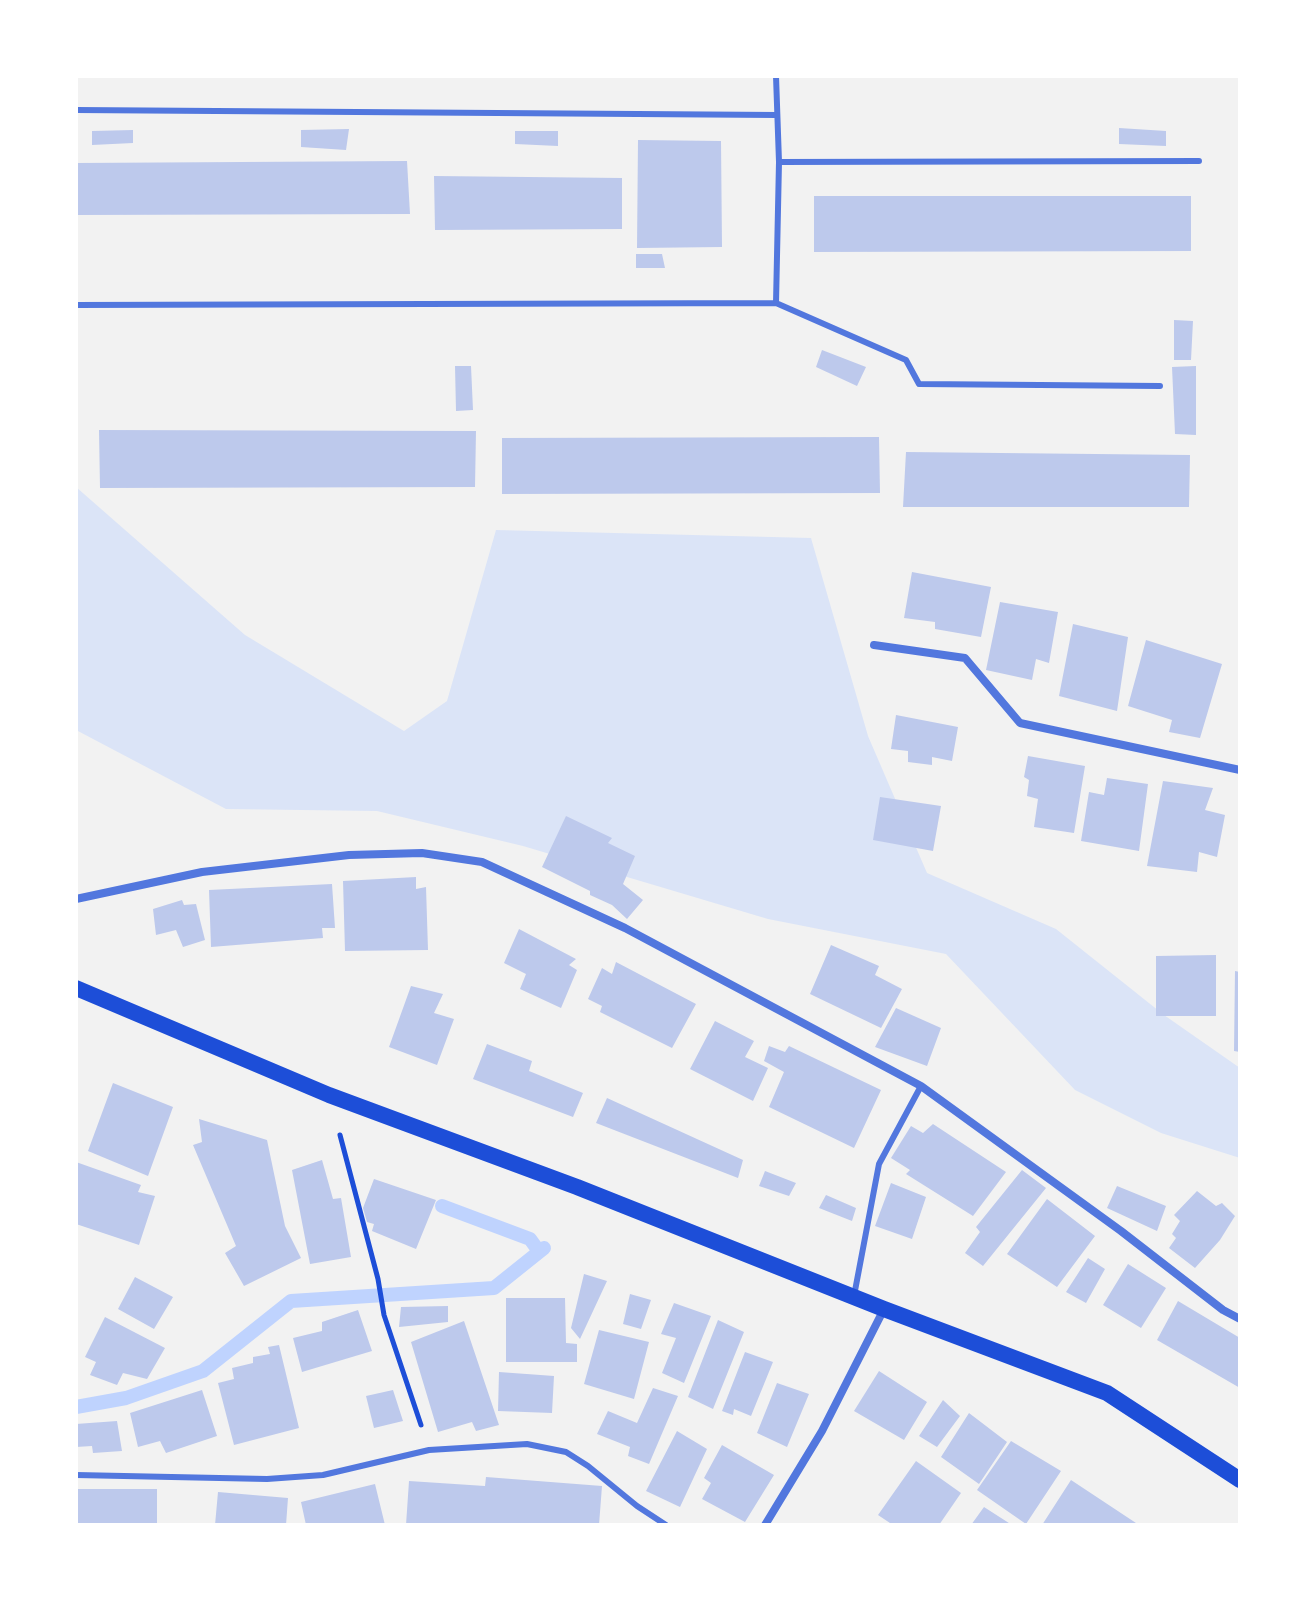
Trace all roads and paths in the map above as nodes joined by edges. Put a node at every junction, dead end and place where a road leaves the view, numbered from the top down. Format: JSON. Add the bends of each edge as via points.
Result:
{"nodes":[{"id":1,"x":776,"y":76,"type":"edge"},
{"id":2,"x":76,"y":110,"type":"edge"},
{"id":3,"x":777,"y":115,"type":"junction"},
{"id":4,"x":1199,"y":161,"type":"dead end"},
{"id":5,"x":779,"y":162,"type":"junction"},
{"id":6,"x":776,"y":303,"type":"junction"},
{"id":7,"x":76,"y":305,"type":"edge"},
{"id":8,"x":1160,"y":386,"type":"dead end"},
{"id":9,"x":874,"y":645,"type":"dead end"},
{"id":10,"x":1240,"y":770,"type":"edge"},
{"id":11,"x":76,"y":899,"type":"edge"},
{"id":12,"x":76,"y":988,"type":"edge"},
{"id":13,"x":921,"y":1086,"type":"junction"},
{"id":14,"x":329,"y":1095,"type":"junction"},
{"id":15,"x":854,"y":1296,"type":"junction"},
{"id":16,"x":884,"y":1309,"type":"junction"},
{"id":17,"x":1240,"y":1319,"type":"edge"},
{"id":18,"x":429,"y":1450,"type":"junction"},
{"id":19,"x":76,"y":1475,"type":"edge"},
{"id":20,"x":1240,"y":1480,"type":"edge"},
{"id":21,"x":666,"y":1525,"type":"edge"},
{"id":22,"x":765,"y":1525,"type":"edge"}],
"edges":[{"from":1,"to":3,"type":"lane"},
{"from":2,"to":3,"type":"lane"},
{"from":3,"to":5,"type":"lane"},
{"from":4,"to":5,"type":"lane"},
{"from":5,"to":6,"type":"lane"},
{"from":6,"to":7,"type":"lane"},
{"from":6,"to":8,"type":"lane","via":[[906,360],[919,384]]},
{"from":9,"to":10,"type":"street","via":[[965,658],[1020,723]]},
{"from":11,"to":13,"type":"street","via":[[202,872],[349,855],[422,853],[482,862],[625,928]]},
{"from":12,"to":14,"type":"main road"},
{"from":13,"to":15,"type":"lane","via":[[879,1164]]},
{"from":13,"to":17,"type":"street"},
{"from":14,"to":15,"type":"main road"},
{"from":14,"to":18,"type":"path","via":[[384,1315]]},
{"from":15,"to":16,"type":"main road"},
{"from":16,"to":20,"type":"main road","via":[[1107,1393]]},
{"from":16,"to":22,"type":"street","via":[[822,1431]]},
{"from":18,"to":19,"type":"lane","via":[[323,1475],[267,1479]]},
{"from":18,"to":21,"type":"lane","via":[[527,1444],[566,1452]]}]}
